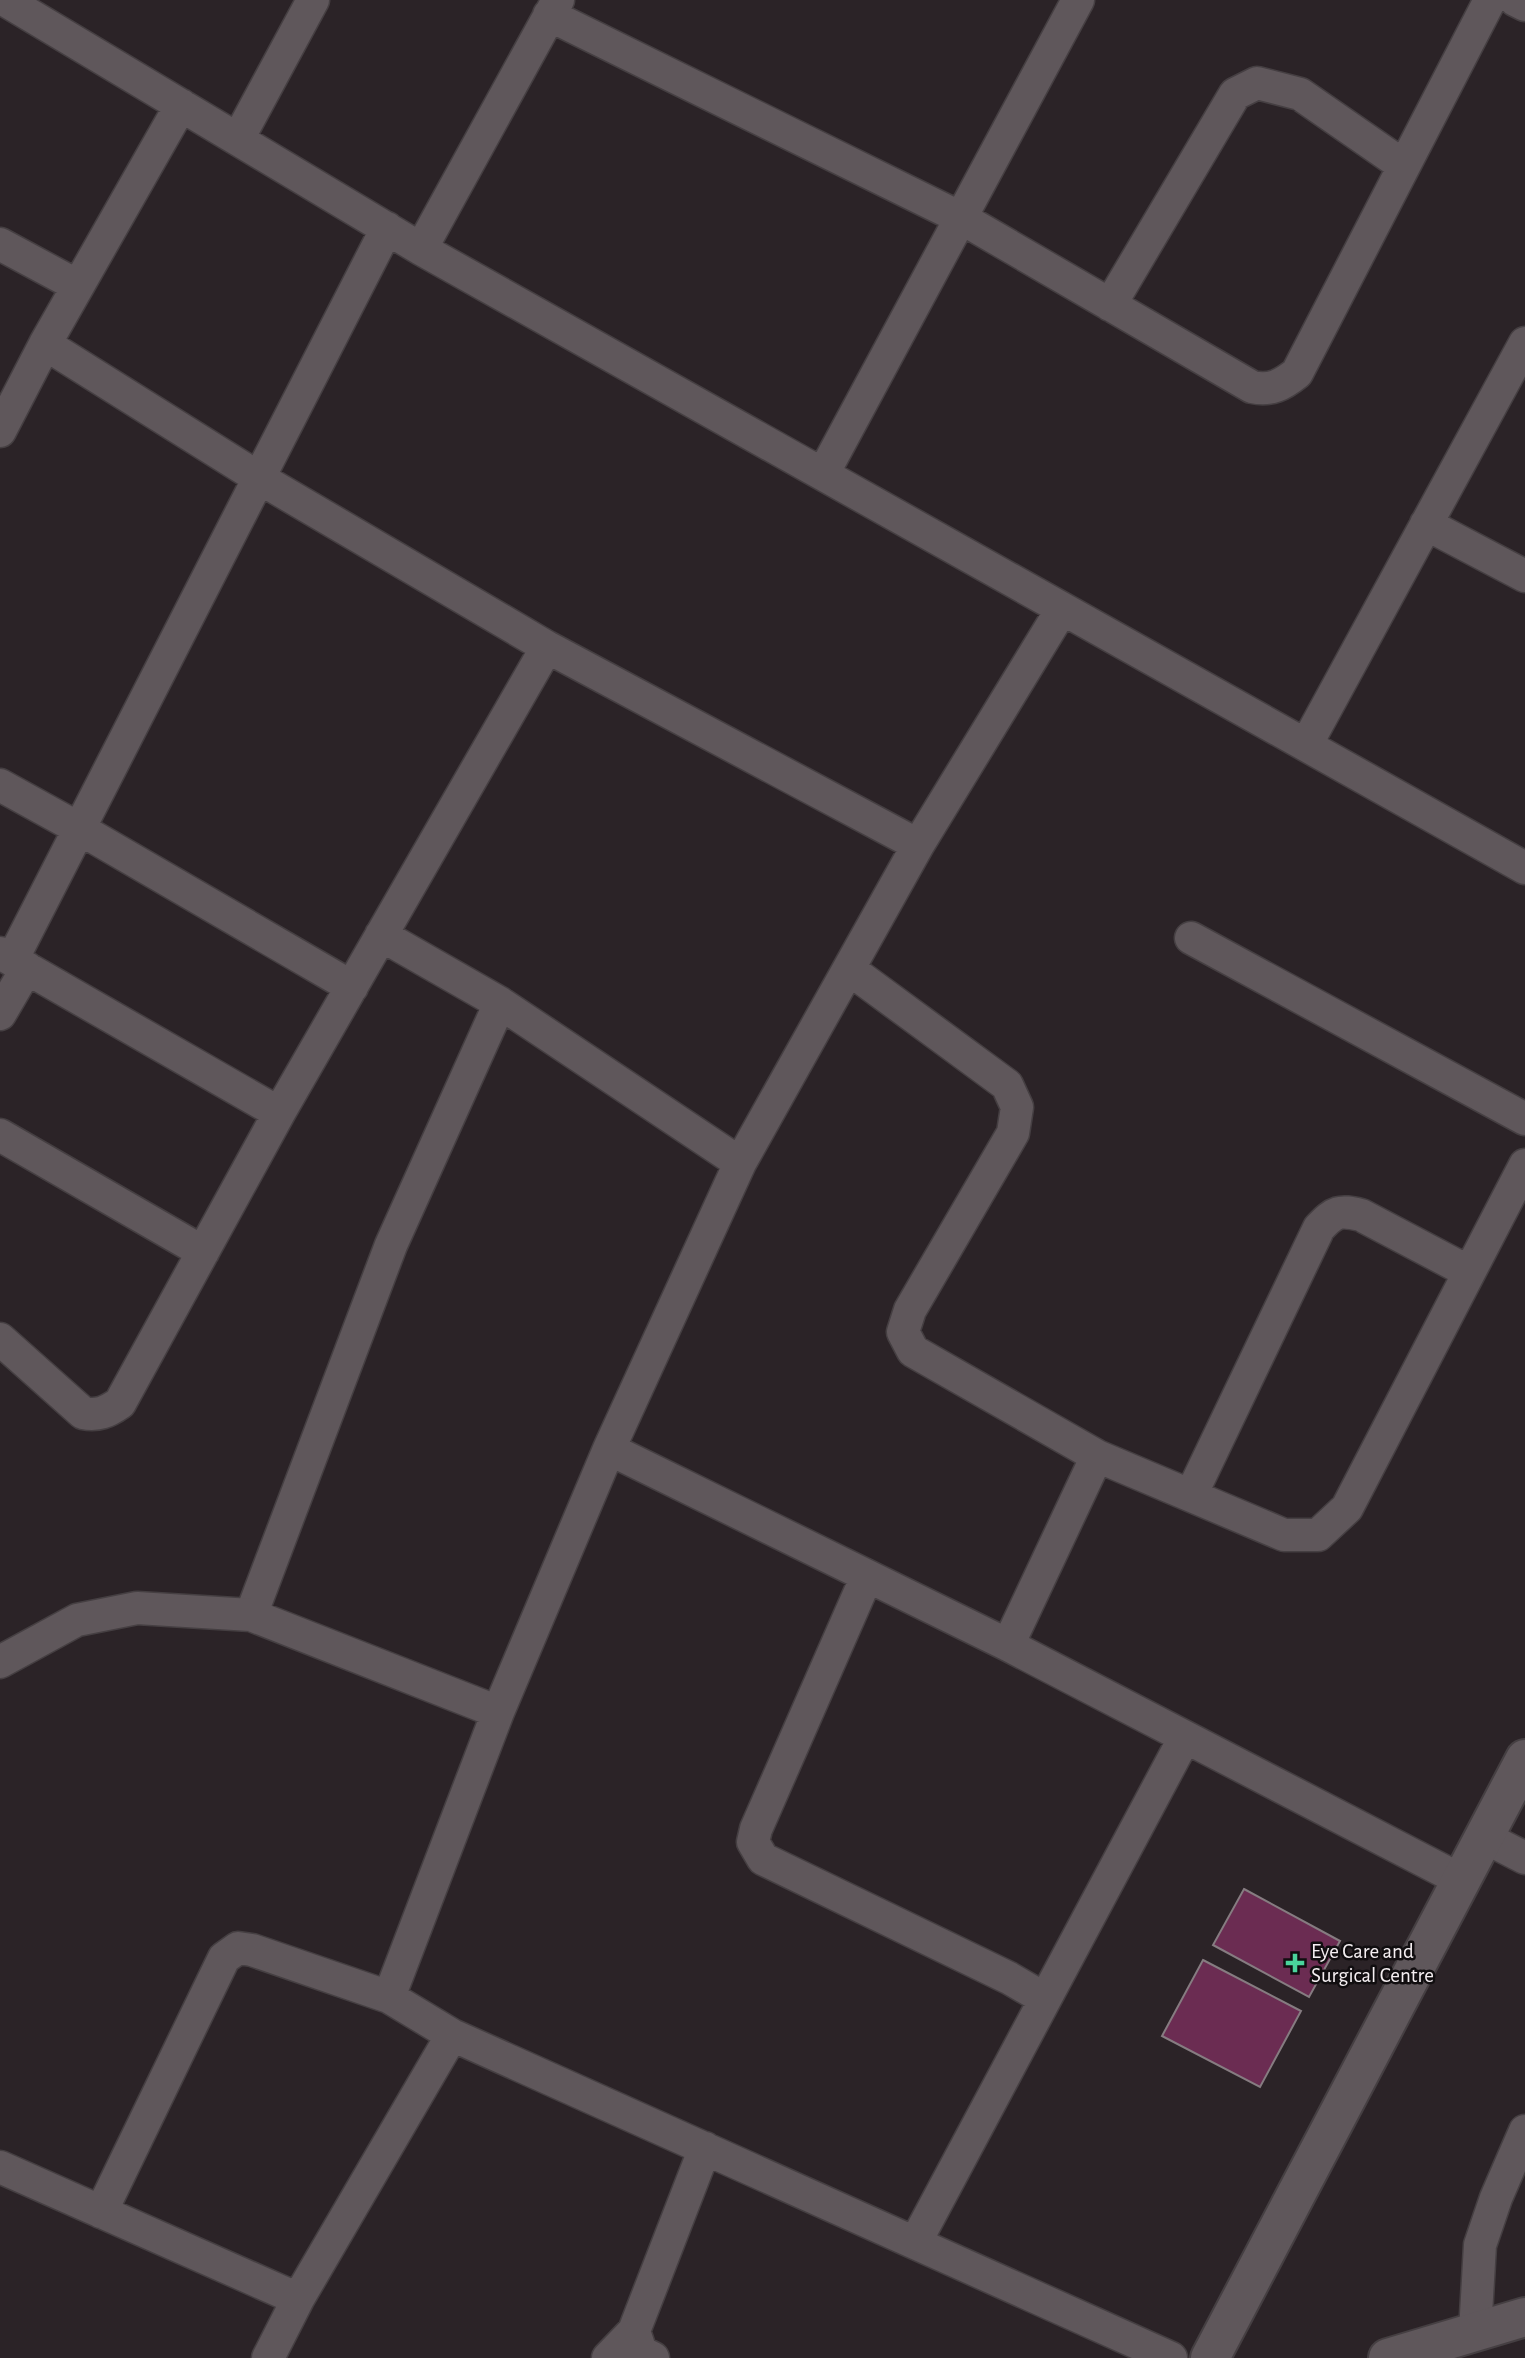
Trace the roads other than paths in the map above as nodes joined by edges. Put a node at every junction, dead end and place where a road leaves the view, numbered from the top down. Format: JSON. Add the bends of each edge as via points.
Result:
{"nodes":[{"id":1,"x":313,"y":0,"type":"edge"},
{"id":2,"x":1078,"y":0,"type":"edge"},
{"id":3,"x":1490,"y":0,"type":"edge"},
{"id":4,"x":1515,"y":0,"type":"edge"},
{"id":5,"x":26,"y":5,"type":"edge"},
{"id":6,"x":1525,"y":5,"type":"edge"},
{"id":7,"x":554,"y":8,"type":"edge"},
{"id":8,"x":181,"y":105,"type":"junction"},
{"id":9,"x":238,"y":139,"type":"junction"},
{"id":10,"x":1404,"y":166,"type":"junction"},
{"id":11,"x":961,"y":218,"type":"junction"},
{"id":12,"x":387,"y":228,"type":"junction"},
{"id":13,"x":0,"y":244,"type":"edge"},
{"id":14,"x":421,"y":249,"type":"junction"},
{"id":15,"x":78,"y":286,"type":"junction"},
{"id":16,"x":1110,"y":305,"type":"junction"},
{"id":17,"x":1525,"y":343,"type":"edge"},
{"id":18,"x":45,"y":344,"type":"junction"},
{"id":19,"x":0,"y":431,"type":"edge"},
{"id":20,"x":823,"y":474,"type":"junction"},
{"id":21,"x":259,"y":478,"type":"junction"},
{"id":22,"x":1426,"y":524,"type":"junction"},
{"id":23,"x":1525,"y":576,"type":"edge"},
{"id":24,"x":1062,"y":609,"type":"junction"},
{"id":25,"x":547,"y":647,"type":"junction"},
{"id":26,"x":1306,"y":745,"type":"junction"},
{"id":27,"x":0,"y":785,"type":"edge"},
{"id":28,"x":78,"y":828,"type":"junction"},
{"id":29,"x":918,"y":845,"type":"junction"},
{"id":30,"x":1525,"y":868,"type":"edge"},
{"id":31,"x":381,"y":936,"type":"junction"},
{"id":32,"x":1191,"y":938,"type":"dead end"},
{"id":33,"x":13,"y":961,"type":"edge"},
{"id":34,"x":849,"y":970,"type":"junction"},
{"id":35,"x":352,"y":987,"type":"junction"},
{"id":36,"x":500,"y":1003,"type":"junction"},
{"id":37,"x":0,"y":1014,"type":"edge"},
{"id":38,"x":279,"y":1113,"type":"junction"},
{"id":39,"x":1525,"y":1119,"type":"edge"},
{"id":40,"x":0,"y":1135,"type":"edge"},
{"id":41,"x":740,"y":1163,"type":"junction"},
{"id":42,"x":1525,"y":1165,"type":"edge"},
{"id":43,"x":203,"y":1252,"type":"junction"},
{"id":44,"x":1469,"y":1272,"type":"junction"},
{"id":45,"x":0,"y":1339,"type":"edge"},
{"id":46,"x":609,"y":1449,"type":"junction"},
{"id":47,"x":1097,"y":1456,"type":"junction"},
{"id":48,"x":1191,"y":1495,"type":"junction"},
{"id":49,"x":867,"y":1576,"type":"junction"},
{"id":50,"x":251,"y":1615,"type":"junction"},
{"id":51,"x":1008,"y":1645,"type":"junction"},
{"id":52,"x":0,"y":1662,"type":"edge"},
{"id":53,"x":498,"y":1712,"type":"junction"},
{"id":54,"x":1185,"y":1737,"type":"junction"},
{"id":55,"x":1525,"y":1759,"type":"edge"},
{"id":56,"x":1483,"y":1838,"type":"junction"},
{"id":57,"x":1525,"y":1858,"type":"edge"},
{"id":58,"x":1461,"y":1880,"type":"junction"},
{"id":59,"x":389,"y":1997,"type":"junction"},
{"id":60,"x":1045,"y":1999,"type":"junction"},
{"id":61,"x":452,"y":2035,"type":"junction"},
{"id":62,"x":1525,"y":2131,"type":"edge"},
{"id":63,"x":705,"y":2148,"type":"junction"},
{"id":64,"x":0,"y":2167,"type":"edge"},
{"id":65,"x":101,"y":2211,"type":"junction"},
{"id":66,"x":915,"y":2243,"type":"junction"},
{"id":67,"x":298,"y":2299,"type":"junction"},
{"id":68,"x":1525,"y":2317,"type":"edge"},
{"id":69,"x":634,"y":2331,"type":"junction"},
{"id":70,"x":1475,"y":2332,"type":"junction"},
{"id":71,"x":268,"y":2358,"type":"edge"},
{"id":72,"x":608,"y":2358,"type":"edge"},
{"id":73,"x":653,"y":2358,"type":"edge"},
{"id":74,"x":1171,"y":2358,"type":"edge"},
{"id":75,"x":1210,"y":2358,"type":"edge"},
{"id":76,"x":1388,"y":2358,"type":"edge"}],
"edges":[{"from":1,"to":9,"type":"street"},
{"from":2,"to":11,"type":"street"},
{"from":3,"to":10,"type":"street"},
{"from":4,"to":6,"type":"street"},
{"from":5,"to":8,"type":"street"},
{"from":7,"to":11,"type":"street"},
{"from":7,"to":14,"type":"street"},
{"from":8,"to":9,"type":"street"},
{"from":8,"to":15,"type":"street"},
{"from":9,"to":12,"type":"street"},
{"from":10,"to":16,"type":"street","via":[[1300,94],[1257,83],[1236,94]]},
{"from":10,"to":16,"type":"street","via":[[1297,373],[1283,384],[1266,390],[1252,387]]},
{"from":11,"to":16,"type":"street"},
{"from":11,"to":20,"type":"street"},
{"from":12,"to":14,"type":"street"},
{"from":12,"to":21,"type":"street"},
{"from":13,"to":15,"type":"street"},
{"from":14,"to":20,"type":"street"},
{"from":15,"to":18,"type":"street"},
{"from":17,"to":22,"type":"street"},
{"from":18,"to":19,"type":"street"},
{"from":18,"to":21,"type":"street"},
{"from":20,"to":24,"type":"street"},
{"from":21,"to":25,"type":"street"},
{"from":21,"to":28,"type":"street"},
{"from":22,"to":23,"type":"street"},
{"from":22,"to":26,"type":"street"},
{"from":24,"to":26,"type":"street"},
{"from":24,"to":29,"type":"street"},
{"from":25,"to":29,"type":"street"},
{"from":25,"to":31,"type":"street"},
{"from":26,"to":30,"type":"street"},
{"from":27,"to":28,"type":"street"},
{"from":28,"to":33,"type":"street"},
{"from":28,"to":35,"type":"street"},
{"from":29,"to":34,"type":"street"},
{"from":31,"to":35,"type":"street"},
{"from":31,"to":36,"type":"street"},
{"from":32,"to":39,"type":"street"},
{"from":33,"to":37,"type":"street"},
{"from":33,"to":38,"type":"street"},
{"from":34,"to":41,"type":"street"},
{"from":34,"to":47,"type":"street","via":[[1007,1085],[1017,1107],[1013,1133],[910,1310],[903,1332],[913,1351]]},
{"from":35,"to":38,"type":"street"},
{"from":36,"to":41,"type":"street"},
{"from":36,"to":50,"type":"street","via":[[391,1245]]},
{"from":38,"to":43,"type":"street"},
{"from":40,"to":43,"type":"street"},
{"from":41,"to":46,"type":"street"},
{"from":42,"to":44,"type":"street"},
{"from":43,"to":45,"type":"street","via":[[120,1403],[107,1413],[83,1413]]},
{"from":44,"to":48,"type":"street","via":[[1347,1508],[1318,1535],[1284,1535]]},
{"from":44,"to":48,"type":"street","via":[[1362,1215],[1343,1211],[1331,1215],[1319,1227]]},
{"from":46,"to":49,"type":"street"},
{"from":46,"to":53,"type":"street"},
{"from":47,"to":48,"type":"street"},
{"from":47,"to":51,"type":"street"},
{"from":49,"to":51,"type":"street"},
{"from":49,"to":60,"type":"street","via":[[753,1842],[763,1859]]},
{"from":50,"to":52,"type":"street","via":[[137,1608],[77,1620]]},
{"from":50,"to":53,"type":"street"},
{"from":51,"to":54,"type":"street"},
{"from":53,"to":59,"type":"street"},
{"from":54,"to":58,"type":"street"},
{"from":54,"to":60,"type":"street"},
{"from":55,"to":56,"type":"street"},
{"from":56,"to":57,"type":"street"},
{"from":56,"to":58,"type":"street"},
{"from":58,"to":75,"type":"street"},
{"from":59,"to":61,"type":"street"},
{"from":59,"to":65,"type":"street","via":[[252,1950],[238,1948],[224,1958]]},
{"from":60,"to":66,"type":"street"},
{"from":61,"to":63,"type":"street"},
{"from":61,"to":67,"type":"street"},
{"from":62,"to":70,"type":"street","via":[[1480,2245]]},
{"from":63,"to":66,"type":"street"},
{"from":63,"to":69,"type":"street"},
{"from":64,"to":65,"type":"street"},
{"from":65,"to":67,"type":"street"},
{"from":66,"to":74,"type":"street"},
{"from":67,"to":71,"type":"street"},
{"from":68,"to":70,"type":"street"},
{"from":69,"to":72,"type":"street"},
{"from":69,"to":73,"type":"street","via":[[641,2352]]},
{"from":70,"to":76,"type":"street"}]}
